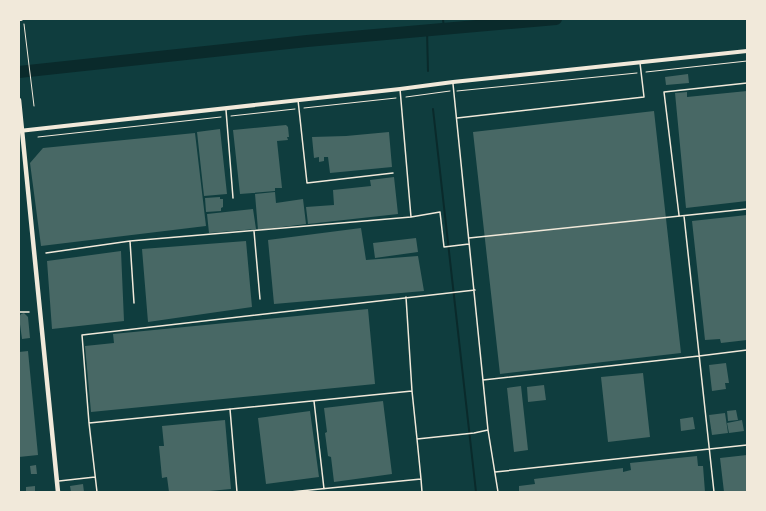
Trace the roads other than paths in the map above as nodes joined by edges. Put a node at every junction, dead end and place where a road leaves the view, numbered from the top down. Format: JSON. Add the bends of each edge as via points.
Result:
{"nodes":[{"id":1,"x":747,"y":51,"type":"edge"},
{"id":2,"x":640,"y":62,"type":"junction"},
{"id":3,"x":453,"y":82,"type":"junction"},
{"id":4,"x":747,"y":83,"type":"edge"},
{"id":5,"x":400,"y":89,"type":"junction"},
{"id":6,"x":19,"y":100,"type":"edge"},
{"id":7,"x":298,"y":100,"type":"junction"},
{"id":8,"x":226,"y":108,"type":"junction"},
{"id":9,"x":457,"y":118,"type":"junction"},
{"id":10,"x":20,"y":131,"type":"edge"},
{"id":11,"x":393,"y":173,"type":"dead end"},
{"id":12,"x":234,"y":198,"type":"dead end"},
{"id":13,"x":747,"y":209,"type":"edge"},
{"id":14,"x":679,"y":215,"type":"junction"},
{"id":15,"x":684,"y":216,"type":"junction"},
{"id":16,"x":411,"y":217,"type":"junction"},
{"id":17,"x":254,"y":231,"type":"junction"},
{"id":18,"x":469,"y":238,"type":"junction"},
{"id":19,"x":130,"y":241,"type":"junction"},
{"id":20,"x":469,"y":244,"type":"junction"},
{"id":21,"x":46,"y":253,"type":"dead end"},
{"id":22,"x":475,"y":290,"type":"junction"},
{"id":23,"x":406,"y":297,"type":"junction"},
{"id":24,"x":260,"y":299,"type":"dead end"},
{"id":25,"x":134,"y":303,"type":"dead end"},
{"id":26,"x":19,"y":312,"type":"edge"},
{"id":27,"x":29,"y":312,"type":"dead end"},
{"id":28,"x":747,"y":350,"type":"edge"},
{"id":29,"x":699,"y":356,"type":"junction"},
{"id":30,"x":483,"y":380,"type":"junction"},
{"id":31,"x":412,"y":391,"type":"junction"},
{"id":32,"x":314,"y":401,"type":"junction"},
{"id":33,"x":230,"y":409,"type":"junction"},
{"id":34,"x":89,"y":423,"type":"junction"},
{"id":35,"x":488,"y":430,"type":"junction"},
{"id":36,"x":417,"y":439,"type":"junction"},
{"id":37,"x":747,"y":445,"type":"edge"},
{"id":38,"x":709,"y":448,"type":"junction"},
{"id":39,"x":495,"y":472,"type":"junction"},
{"id":40,"x":95,"y":477,"type":"junction"},
{"id":41,"x":421,"y":479,"type":"junction"},
{"id":42,"x":57,"y":481,"type":"junction"},
{"id":43,"x":324,"y":489,"type":"junction"},
{"id":44,"x":58,"y":492,"type":"edge"},
{"id":45,"x":97,"y":492,"type":"edge"},
{"id":46,"x":236,"y":492,"type":"edge"},
{"id":47,"x":290,"y":492,"type":"edge"},
{"id":48,"x":422,"y":492,"type":"edge"},
{"id":49,"x":498,"y":492,"type":"edge"},
{"id":50,"x":714,"y":492,"type":"edge"}],
"edges":[{"from":1,"to":2,"type":"street"},
{"from":2,"to":3,"type":"street"},
{"from":2,"to":9,"type":"lane","via":[[644,97]]},
{"from":3,"to":5,"type":"street"},
{"from":3,"to":9,"type":"lane"},
{"from":4,"to":14,"type":"lane","via":[[664,92]]},
{"from":5,"to":7,"type":"street"},
{"from":5,"to":16,"type":"lane"},
{"from":6,"to":10,"type":"main road"},
{"from":7,"to":8,"type":"street"},
{"from":7,"to":11,"type":"lane","via":[[307,183]]},
{"from":8,"to":10,"type":"street"},
{"from":8,"to":12,"type":"lane"},
{"from":9,"to":18,"type":"lane"},
{"from":10,"to":42,"type":"main road"},
{"from":13,"to":15,"type":"lane"},
{"from":14,"to":15,"type":"lane"},
{"from":14,"to":18,"type":"lane"},
{"from":15,"to":29,"type":"lane"},
{"from":16,"to":17,"type":"lane"},
{"from":16,"to":20,"type":"lane","via":[[440,212],[444,248]]},
{"from":17,"to":19,"type":"lane"},
{"from":17,"to":24,"type":"lane"},
{"from":18,"to":20,"type":"lane"},
{"from":19,"to":21,"type":"lane"},
{"from":19,"to":25,"type":"lane"},
{"from":20,"to":22,"type":"lane"},
{"from":22,"to":23,"type":"lane"},
{"from":22,"to":30,"type":"lane"},
{"from":23,"to":31,"type":"lane"},
{"from":23,"to":34,"type":"lane","via":[[82,334]]},
{"from":26,"to":27,"type":"lane"},
{"from":28,"to":29,"type":"lane"},
{"from":29,"to":30,"type":"lane"},
{"from":29,"to":38,"type":"lane"},
{"from":30,"to":35,"type":"lane"},
{"from":31,"to":32,"type":"lane"},
{"from":31,"to":36,"type":"lane"},
{"from":32,"to":33,"type":"lane"},
{"from":32,"to":43,"type":"lane"},
{"from":33,"to":34,"type":"lane"},
{"from":33,"to":46,"type":"lane"},
{"from":34,"to":40,"type":"lane"},
{"from":35,"to":36,"type":"lane"},
{"from":35,"to":39,"type":"lane"},
{"from":36,"to":41,"type":"lane"},
{"from":37,"to":38,"type":"lane"},
{"from":38,"to":39,"type":"lane"},
{"from":38,"to":50,"type":"lane"},
{"from":39,"to":49,"type":"lane"},
{"from":40,"to":42,"type":"lane"},
{"from":40,"to":45,"type":"lane"},
{"from":41,"to":43,"type":"lane"},
{"from":41,"to":48,"type":"lane"},
{"from":42,"to":44,"type":"main road"},
{"from":43,"to":47,"type":"lane"}]}
